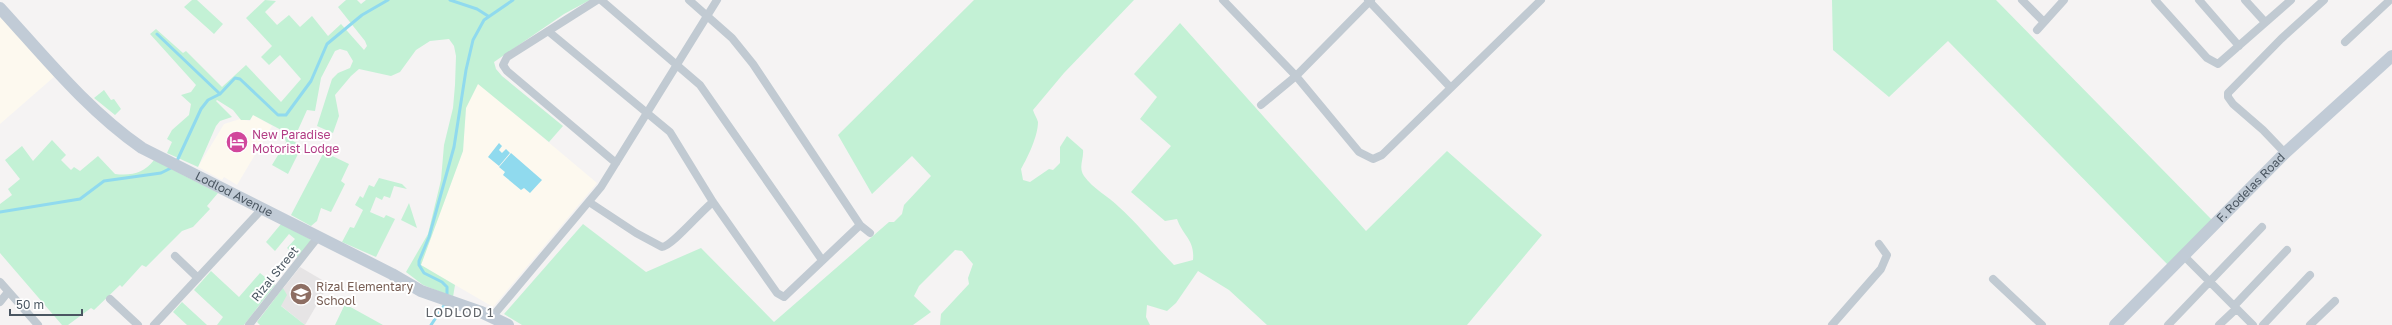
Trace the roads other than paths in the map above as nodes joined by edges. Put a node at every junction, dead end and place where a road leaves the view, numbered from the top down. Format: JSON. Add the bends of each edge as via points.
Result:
{"nodes":[{"id":1,"x":597,"y":0,"type":"edge"},
{"id":2,"x":602,"y":0,"type":"edge"},
{"id":3,"x":689,"y":0,"type":"edge"},
{"id":4,"x":717,"y":0,"type":"edge"},
{"id":5,"x":1223,"y":0,"type":"edge"},
{"id":6,"x":1369,"y":0,"type":"edge"},
{"id":7,"x":1541,"y":0,"type":"edge"},
{"id":8,"x":2022,"y":0,"type":"edge"},
{"id":9,"x":2064,"y":0,"type":"edge"},
{"id":10,"x":2154,"y":0,"type":"edge"},
{"id":11,"x":2199,"y":0,"type":"edge"},
{"id":12,"x":2245,"y":0,"type":"edge"},
{"id":13,"x":2291,"y":0,"type":"edge"},
{"id":14,"x":2324,"y":0,"type":"edge"},
{"id":15,"x":2390,"y":0,"type":"edge"},
{"id":16,"x":0,"y":8,"type":"edge"},
{"id":17,"x":707,"y":16,"type":"junction"},
{"id":18,"x":2044,"y":22,"type":"junction"},
{"id":19,"x":2265,"y":22,"type":"junction"},
{"id":20,"x":2037,"y":30,"type":"dead end"},
{"id":21,"x":548,"y":31,"type":"junction"},
{"id":22,"x":2345,"y":42,"type":"dead end"},
{"id":23,"x":2239,"y":46,"type":"junction"},
{"id":24,"x":2392,"y":56,"type":"edge"},
{"id":25,"x":677,"y":63,"type":"junction"},
{"id":26,"x":1296,"y":76,"type":"junction"},
{"id":27,"x":1450,"y":87,"type":"junction"},
{"id":28,"x":1261,"y":105,"type":"dead end"},
{"id":29,"x":648,"y":111,"type":"junction"},
{"id":30,"x":2285,"y":153,"type":"junction"},
{"id":31,"x":616,"y":163,"type":"junction"},
{"id":32,"x":589,"y":202,"type":"junction"},
{"id":33,"x":713,"y":202,"type":"junction"},
{"id":34,"x":262,"y":209,"type":"junction"},
{"id":35,"x":860,"y":225,"type":"junction"},
{"id":36,"x":2262,"y":227,"type":"dead end"},
{"id":37,"x":870,"y":233,"type":"dead end"},
{"id":38,"x":318,"y":237,"type":"junction"},
{"id":39,"x":1878,"y":244,"type":"dead end"},
{"id":40,"x":2287,"y":250,"type":"dead end"},
{"id":41,"x":2183,"y":255,"type":"junction"},
{"id":42,"x":175,"y":256,"type":"dead end"},
{"id":43,"x":822,"y":260,"type":"junction"},
{"id":44,"x":2310,"y":276,"type":"dead end"},
{"id":45,"x":198,"y":278,"type":"junction"},
{"id":46,"x":1993,"y":279,"type":"dead end"},
{"id":47,"x":0,"y":282,"type":"edge"},
{"id":48,"x":2210,"y":282,"type":"junction"},
{"id":49,"x":8,"y":292,"type":"junction"},
{"id":50,"x":110,"y":299,"type":"dead end"},
{"id":51,"x":2335,"y":301,"type":"dead end"},
{"id":52,"x":0,"y":302,"type":"edge"},
{"id":53,"x":2235,"y":307,"type":"junction"},
{"id":54,"x":492,"y":317,"type":"junction"},
{"id":55,"x":37,"y":325,"type":"edge"},
{"id":56,"x":138,"y":325,"type":"edge"},
{"id":57,"x":154,"y":325,"type":"edge"},
{"id":58,"x":249,"y":325,"type":"edge"},
{"id":59,"x":508,"y":325,"type":"edge"},
{"id":60,"x":1832,"y":325,"type":"edge"},
{"id":61,"x":2042,"y":325,"type":"edge"},
{"id":62,"x":2115,"y":325,"type":"edge"},
{"id":63,"x":2168,"y":325,"type":"edge"},
{"id":64,"x":2220,"y":325,"type":"edge"},
{"id":65,"x":2253,"y":325,"type":"edge"},
{"id":66,"x":2263,"y":325,"type":"edge"},
{"id":67,"x":2310,"y":325,"type":"edge"}],
"edges":[{"from":1,"to":21,"type":"street"},
{"from":2,"to":25,"type":"street"},
{"from":3,"to":17,"type":"street"},
{"from":4,"to":17,"type":"street"},
{"from":5,"to":26,"type":"street"},
{"from":6,"to":26,"type":"street"},
{"from":6,"to":27,"type":"street"},
{"from":7,"to":27,"type":"street"},
{"from":8,"to":18,"type":"street"},
{"from":9,"to":18,"type":"street"},
{"from":10,"to":23,"type":"street","via":[[2214,64],[2218,64]]},
{"from":11,"to":23,"type":"street"},
{"from":12,"to":19,"type":"street"},
{"from":13,"to":19,"type":"street"},
{"from":14,"to":30,"type":"street","via":[[2228,93],[2228,98],[2233,104]]},
{"from":15,"to":22,"type":"street"},
{"from":16,"to":34,"type":"main road","name":"Lodlod Avenue","via":[[76,91],[111,124],[142,148]]},
{"from":17,"to":25,"type":"street"},
{"from":17,"to":35,"type":"street","via":[[732,38],[753,64]]},
{"from":18,"to":20,"type":"street"},
{"from":19,"to":23,"type":"street"},
{"from":21,"to":29,"type":"street","via":[[617,90]]},
{"from":21,"to":31,"type":"street","via":[[504,60],[504,67]]},
{"from":24,"to":30,"type":"main road","name":"F. Rodelas Road"},
{"from":25,"to":29,"type":"street"},
{"from":25,"to":43,"type":"street","via":[[700,85]]},
{"from":26,"to":27,"type":"street","via":[[1360,152],[1373,159],[1382,155]]},
{"from":26,"to":28,"type":"street"},
{"from":29,"to":31,"type":"street"},
{"from":29,"to":33,"type":"street","via":[[670,132]]},
{"from":30,"to":41,"type":"main road","name":"F. Rodelas Road"},
{"from":31,"to":32,"type":"street"},
{"from":32,"to":33,"type":"street","via":[[662,247],[670,244]]},
{"from":32,"to":54,"type":"street"},
{"from":33,"to":43,"type":"street","via":[[777,293],[784,297]]},
{"from":34,"to":38,"type":"main road","name":"Lodlod Avenue"},
{"from":34,"to":45,"type":"street"},
{"from":35,"to":37,"type":"street"},
{"from":35,"to":43,"type":"street"},
{"from":36,"to":48,"type":"street"},
{"from":38,"to":54,"type":"main road","name":"Lodlod Avenue","via":[[413,287]]},
{"from":38,"to":58,"type":"street","name":"Rizal Street"},
{"from":39,"to":60,"type":"street","via":[[1887,255],[1881,269]]},
{"from":40,"to":53,"type":"street"},
{"from":41,"to":48,"type":"street"},
{"from":41,"to":62,"type":"main road","name":"F. Rodelas Road"},
{"from":42,"to":45,"type":"street"},
{"from":44,"to":66,"type":"street"},
{"from":45,"to":57,"type":"street"},
{"from":46,"to":61,"type":"street"},
{"from":47,"to":49,"type":"street"},
{"from":48,"to":53,"type":"street"},
{"from":48,"to":63,"type":"street"},
{"from":49,"to":52,"type":"street"},
{"from":49,"to":55,"type":"street"},
{"from":50,"to":56,"type":"street"},
{"from":51,"to":67,"type":"street"},
{"from":53,"to":64,"type":"street"},
{"from":53,"to":65,"type":"street"},
{"from":54,"to":59,"type":"main road","name":"Lodlod Avenue"}]}
